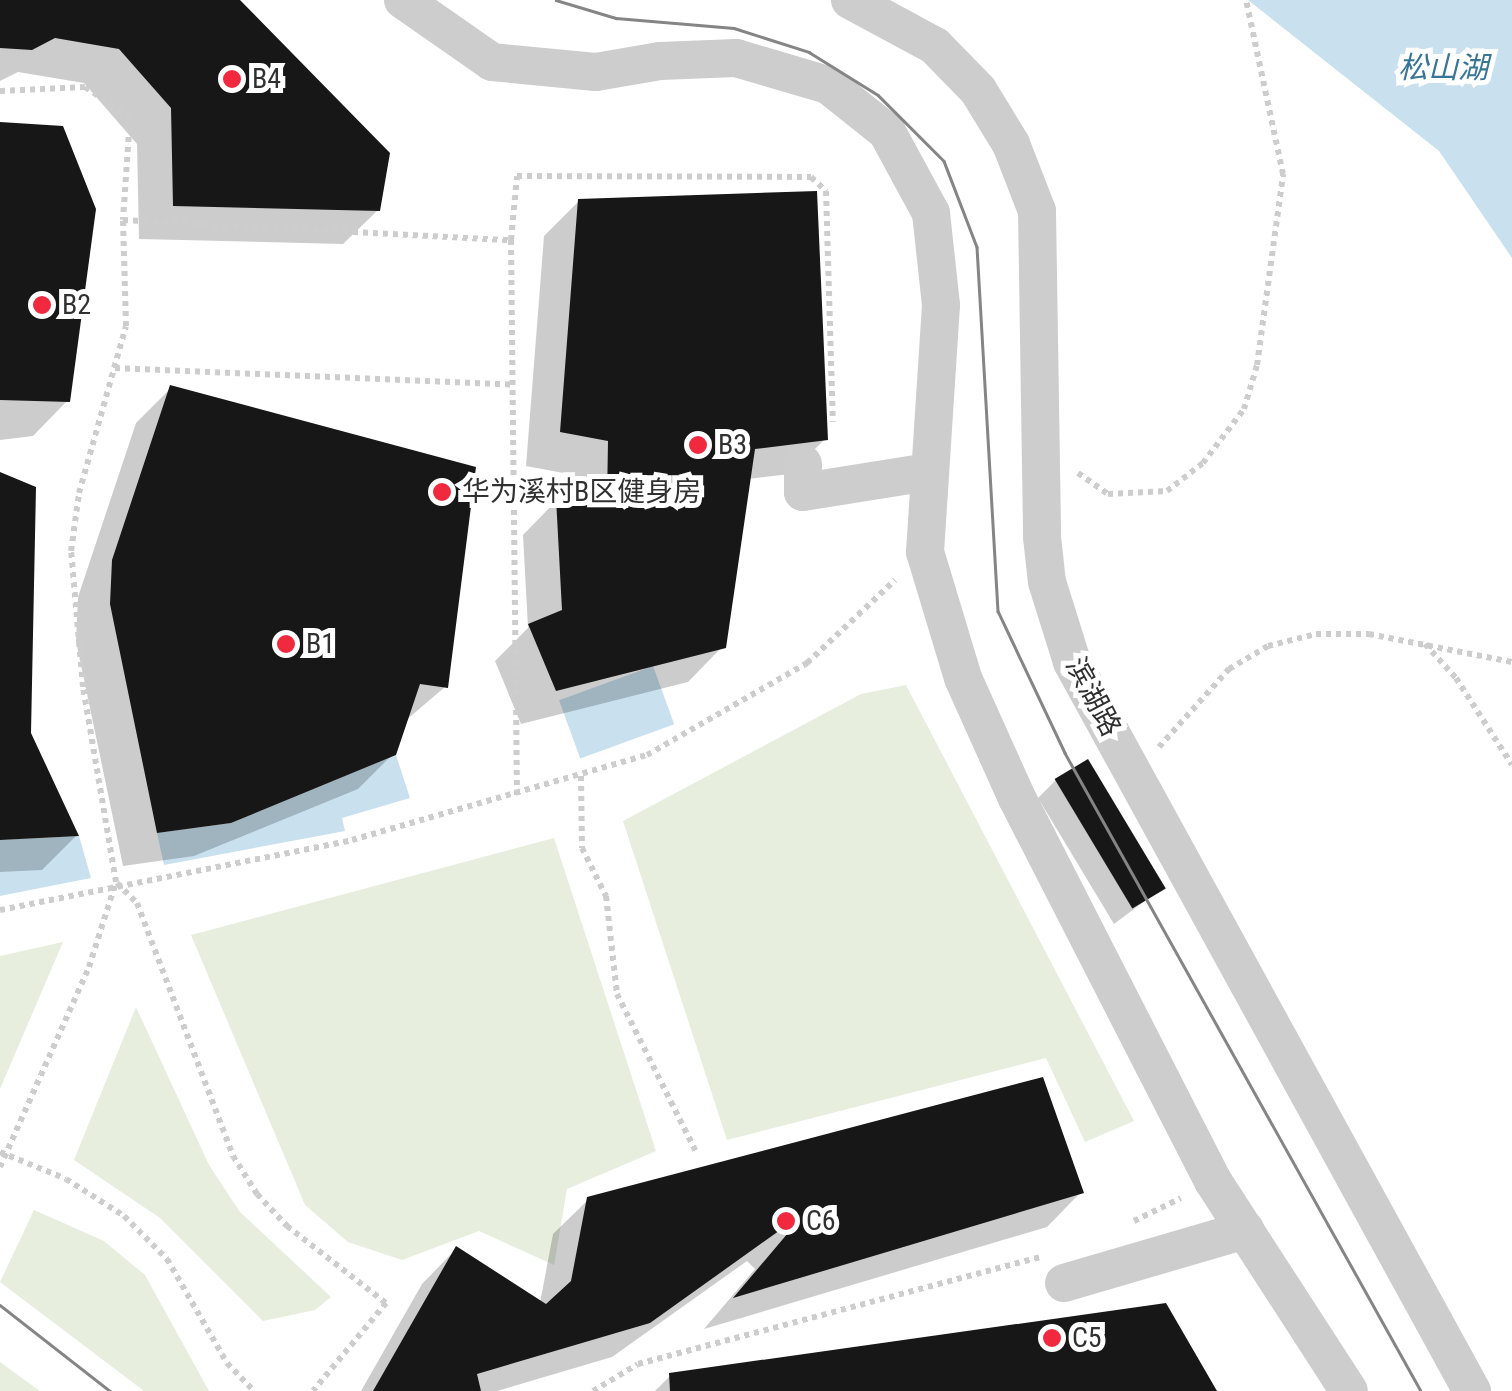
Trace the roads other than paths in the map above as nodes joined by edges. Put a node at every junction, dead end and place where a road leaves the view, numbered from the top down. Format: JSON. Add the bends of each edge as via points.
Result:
{"nodes":[{"id":1,"x":403,"y":0,"type":"edge"},
{"id":2,"x":850,"y":0,"type":"edge"},
{"id":3,"x":928,"y":472,"type":"junction"},
{"id":4,"x":793,"y":484,"type":"dead end"},
{"id":5,"x":1245,"y":1230,"type":"junction"},
{"id":6,"x":1058,"y":1268,"type":"road end"},
{"id":7,"x":1349,"y":1391,"type":"edge"},
{"id":8,"x":1472,"y":1391,"type":"edge"}],
"edges":[{"from":1,"to":3,"type":"street","via":[[492,62],[596,72],[736,58],[828,85],[887,132],[931,213],[941,305]]},
{"from":2,"to":8,"type":"street","name":"滨湖路","via":[[915,32],[962,72],[997,116],[1025,174],[1040,245],[1044,552],[1072,662]]},
{"from":3,"to":4,"type":"street"},
{"from":3,"to":5,"type":"street","via":[[925,552],[963,678],[1017,798],[1213,1181]]},
{"from":5,"to":6,"type":"street"},
{"from":5,"to":7,"type":"street"}]}
